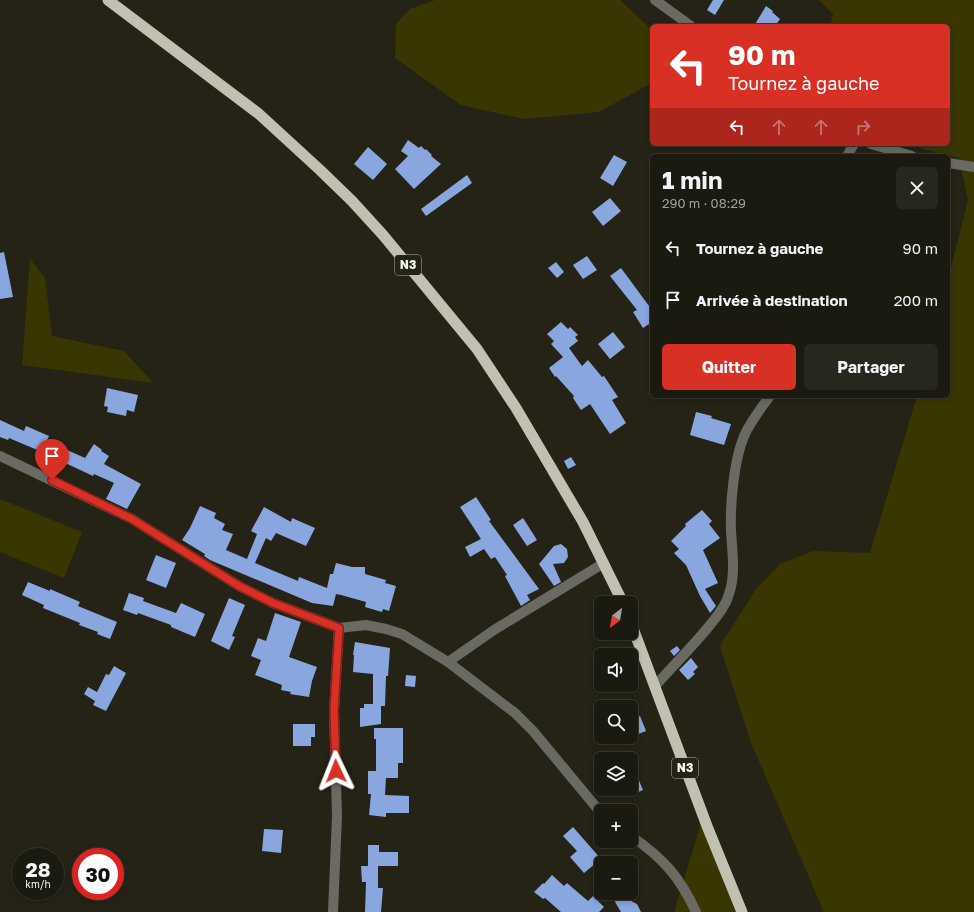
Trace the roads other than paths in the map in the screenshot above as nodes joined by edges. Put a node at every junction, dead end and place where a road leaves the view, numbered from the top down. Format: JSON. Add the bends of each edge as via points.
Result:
{"nodes":[{"id":1,"x":108,"y":0,"type":"edge"},
{"id":2,"x":655,"y":0,"type":"edge"},
{"id":3,"x":688,"y":24,"type":"edge"},
{"id":4,"x":878,"y":146,"type":"edge"},
{"id":5,"x":905,"y":154,"type":"edge"},
{"id":6,"x":950,"y":163,"type":"edge"},
{"id":7,"x":974,"y":167,"type":"edge"},
{"id":8,"x":768,"y":398,"type":"edge"},
{"id":9,"x":0,"y":456,"type":"edge"},
{"id":10,"x":604,"y":563,"type":"junction"},
{"id":11,"x":620,"y":596,"type":"edge"},
{"id":12,"x":339,"y":628,"type":"junction"},
{"id":13,"x":638,"y":640,"type":"edge"},
{"id":14,"x":448,"y":662,"type":"junction"},
{"id":15,"x":655,"y":686,"type":"junction"},
{"id":16,"x":594,"y":805,"type":"edge"},
{"id":17,"x":638,"y":841,"type":"edge"},
{"id":18,"x":333,"y":912,"type":"edge"},
{"id":19,"x":696,"y":912,"type":"edge"},
{"id":20,"x":742,"y":912,"type":"edge"}],
"edges":[{"from":1,"to":10,"type":"highway","number":"N3","via":[[259,114],[352,201],[383,235],[478,349],[551,465]]},
{"from":2,"to":3,"type":"street"},
{"from":4,"to":5,"type":"street"},
{"from":6,"to":7,"type":"street"},
{"from":8,"to":15,"type":"street","via":[[745,435],[739,456],[732,493],[730,522],[733,580],[729,595],[720,612],[699,639]]},
{"from":9,"to":12,"type":"street","via":[[132,519],[239,586],[273,603]]},
{"from":10,"to":11,"type":"highway","number":"N3"},
{"from":10,"to":14,"type":"street","via":[[500,626]]},
{"from":12,"to":14,"type":"street","via":[[366,626],[386,629],[402,634]]},
{"from":12,"to":18,"type":"street","via":[[334,711],[337,816]]},
{"from":13,"to":15,"type":"highway","number":"N3"},
{"from":14,"to":16,"type":"street","via":[[515,713]]},
{"from":15,"to":20,"type":"highway","number":"N3"},
{"from":17,"to":19,"type":"street","via":[[672,870]]}]}
